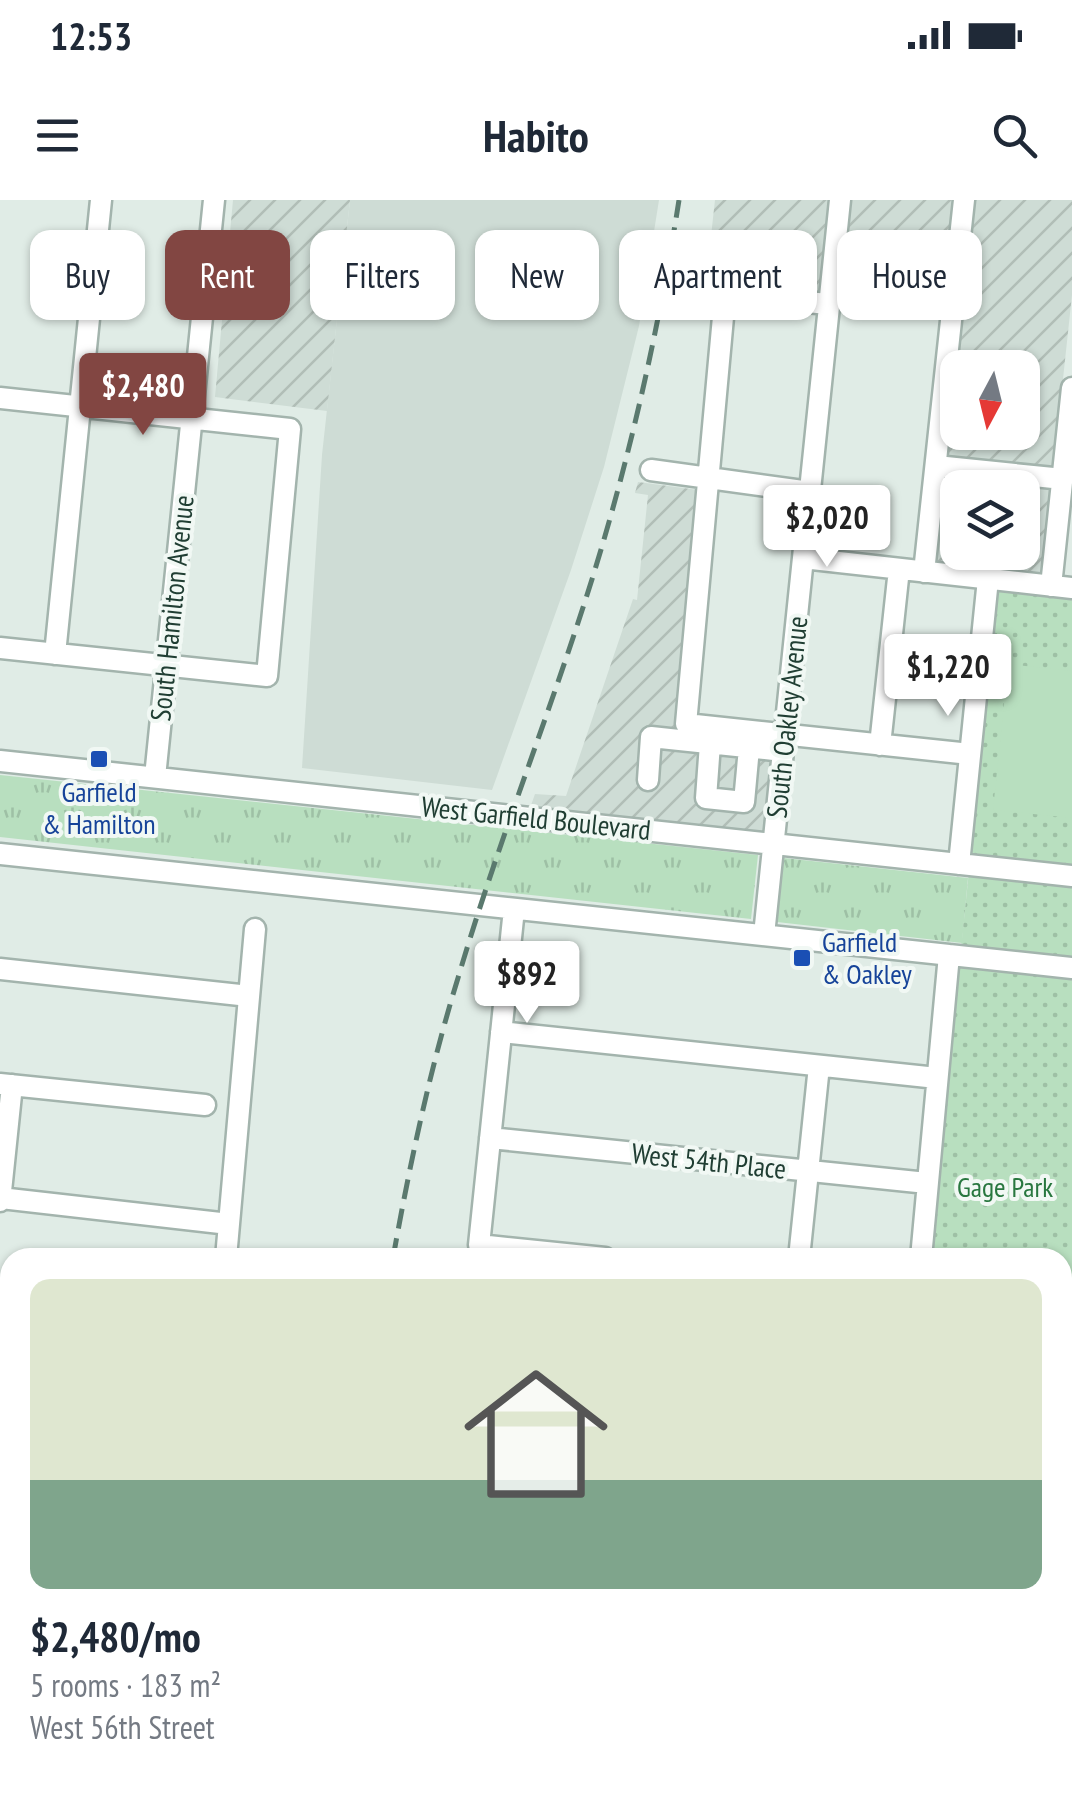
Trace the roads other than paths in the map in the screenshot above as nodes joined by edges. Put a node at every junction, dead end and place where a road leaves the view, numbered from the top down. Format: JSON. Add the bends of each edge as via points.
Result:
{"nodes":[{"id":1,"x":101,"y":200,"type":"edge"},
{"id":2,"x":214,"y":200,"type":"edge"},
{"id":3,"x":840,"y":200,"type":"edge"},
{"id":4,"x":964,"y":200,"type":"edge"},
{"id":5,"x":829,"y":304,"type":"junction"},
{"id":6,"x":1072,"y":388,"type":"edge"},
{"id":7,"x":0,"y":398,"type":"edge"},
{"id":8,"x":80,"y":406,"type":"junction"},
{"id":9,"x":192,"y":418,"type":"junction"},
{"id":10,"x":936,"y":466,"type":"junction"},
{"id":11,"x":651,"y":470,"type":"dead end"},
{"id":12,"x":708,"y":478,"type":"junction"},
{"id":13,"x":1062,"y":479,"type":"junction"},
{"id":14,"x":810,"y":492,"type":"junction"},
{"id":15,"x":803,"y":558,"type":"junction"},
{"id":16,"x":899,"y":569,"type":"junction"},
{"id":17,"x":924,"y":572,"type":"junction"},
{"id":18,"x":988,"y":579,"type":"junction"},
{"id":19,"x":1062,"y":587,"type":"edge"},
{"id":20,"x":0,"y":648,"type":"edge"},
{"id":21,"x":55,"y":654,"type":"junction"},
{"id":22,"x":166,"y":666,"type":"junction"},
{"id":23,"x":784,"y":743,"type":"junction"},
{"id":24,"x":710,"y":744,"type":"junction"},
{"id":25,"x":880,"y":744,"type":"junction"},
{"id":26,"x":748,"y":748,"type":"junction"},
{"id":27,"x":970,"y":754,"type":"junction"},
{"id":28,"x":0,"y":761,"type":"edge"},
{"id":29,"x":155,"y":778,"type":"junction"},
{"id":30,"x":648,"y":780,"type":"dead end"},
{"id":31,"x":774,"y":844,"type":"junction"},
{"id":32,"x":0,"y":854,"type":"edge"},
{"id":33,"x":959,"y":864,"type":"junction"},
{"id":34,"x":1072,"y":876,"type":"edge"},
{"id":35,"x":514,"y":908,"type":"junction"},
{"id":36,"x":256,"y":929,"type":"dead end"},
{"id":37,"x":764,"y":935,"type":"junction"},
{"id":38,"x":949,"y":955,"type":"junction"},
{"id":39,"x":1072,"y":968,"type":"edge"},
{"id":40,"x":0,"y":969,"type":"edge"},
{"id":41,"x":250,"y":996,"type":"junction"},
{"id":42,"x":501,"y":1032,"type":"junction"},
{"id":43,"x":819,"y":1066,"type":"junction"},
{"id":44,"x":937,"y":1078,"type":"junction"},
{"id":45,"x":6,"y":1085,"type":"edge"},
{"id":46,"x":205,"y":1105,"type":"dead end"},
{"id":47,"x":490,"y":1138,"type":"junction"},
{"id":48,"x":808,"y":1171,"type":"junction"},
{"id":49,"x":928,"y":1183,"type":"junction"},
{"id":50,"x":0,"y":1200,"type":"edge"},
{"id":51,"x":228,"y":1224,"type":"junction"},
{"id":52,"x":227,"y":1248,"type":"edge"},
{"id":53,"x":514,"y":1248,"type":"edge"},
{"id":54,"x":800,"y":1248,"type":"edge"},
{"id":55,"x":921,"y":1248,"type":"edge"}],
"edges":[{"from":1,"to":8,"type":"street"},
{"from":2,"to":9,"type":"street","name":"South Hamilton Avenue"},
{"from":3,"to":5,"type":"street","name":"South Oakley Avenue"},
{"from":4,"to":10,"type":"street"},
{"from":5,"to":12,"type":"street","via":[[725,294]]},
{"from":5,"to":14,"type":"street","name":"South Oakley Avenue"},
{"from":6,"to":13,"type":"street"},
{"from":7,"to":8,"type":"street"},
{"from":8,"to":9,"type":"street"},
{"from":8,"to":21,"type":"street"},
{"from":9,"to":22,"type":"street","name":"South Hamilton Avenue"},
{"from":9,"to":22,"type":"street","via":[[290,428],[266,676]]},
{"from":10,"to":13,"type":"street"},
{"from":10,"to":17,"type":"street"},
{"from":11,"to":12,"type":"street"},
{"from":12,"to":14,"type":"street"},
{"from":12,"to":23,"type":"street","via":[[686,724]]},
{"from":13,"to":19,"type":"street"},
{"from":14,"to":15,"type":"street","name":"South Oakley Avenue"},
{"from":15,"to":16,"type":"street"},
{"from":15,"to":23,"type":"street","name":"South Oakley Avenue"},
{"from":16,"to":17,"type":"street"},
{"from":16,"to":25,"type":"street"},
{"from":17,"to":18,"type":"street"},
{"from":18,"to":19,"type":"street"},
{"from":18,"to":27,"type":"street"},
{"from":20,"to":21,"type":"street"},
{"from":21,"to":22,"type":"street"},
{"from":22,"to":29,"type":"street","name":"South Hamilton Avenue"},
{"from":23,"to":25,"type":"street"},
{"from":23,"to":26,"type":"street"},
{"from":23,"to":31,"type":"street","name":"South Oakley Avenue"},
{"from":24,"to":26,"type":"street"},
{"from":24,"to":26,"type":"street","via":[[706,798],[744,802]]},
{"from":24,"to":30,"type":"street","via":[[651,738]]},
{"from":25,"to":27,"type":"street"},
{"from":27,"to":33,"type":"street"},
{"from":28,"to":29,"type":"street","name":"West Garfield Boulevard"},
{"from":29,"to":31,"type":"street","name":"West Garfield Boulevard"},
{"from":31,"to":33,"type":"street","name":"West Garfield Boulevard"},
{"from":31,"to":37,"type":"street","name":"South Oakley Avenue"},
{"from":32,"to":35,"type":"street"},
{"from":33,"to":34,"type":"street","name":"West Garfield Boulevard"},
{"from":35,"to":37,"type":"street"},
{"from":35,"to":42,"type":"street"},
{"from":36,"to":41,"type":"street"},
{"from":37,"to":38,"type":"street"},
{"from":38,"to":39,"type":"street"},
{"from":38,"to":44,"type":"street"},
{"from":40,"to":41,"type":"street"},
{"from":41,"to":51,"type":"street"},
{"from":42,"to":43,"type":"street"},
{"from":42,"to":47,"type":"street"},
{"from":43,"to":44,"type":"street"},
{"from":43,"to":48,"type":"street"},
{"from":44,"to":49,"type":"street"},
{"from":45,"to":46,"type":"street"},
{"from":45,"to":50,"type":"street"},
{"from":47,"to":48,"type":"street","name":"West 54th Place"},
{"from":47,"to":53,"type":"street","via":[[478,1244]]},
{"from":48,"to":49,"type":"street","name":"West 54th Place"},
{"from":48,"to":54,"type":"street"},
{"from":49,"to":55,"type":"street"},
{"from":50,"to":51,"type":"street"},
{"from":51,"to":52,"type":"street"}]}
